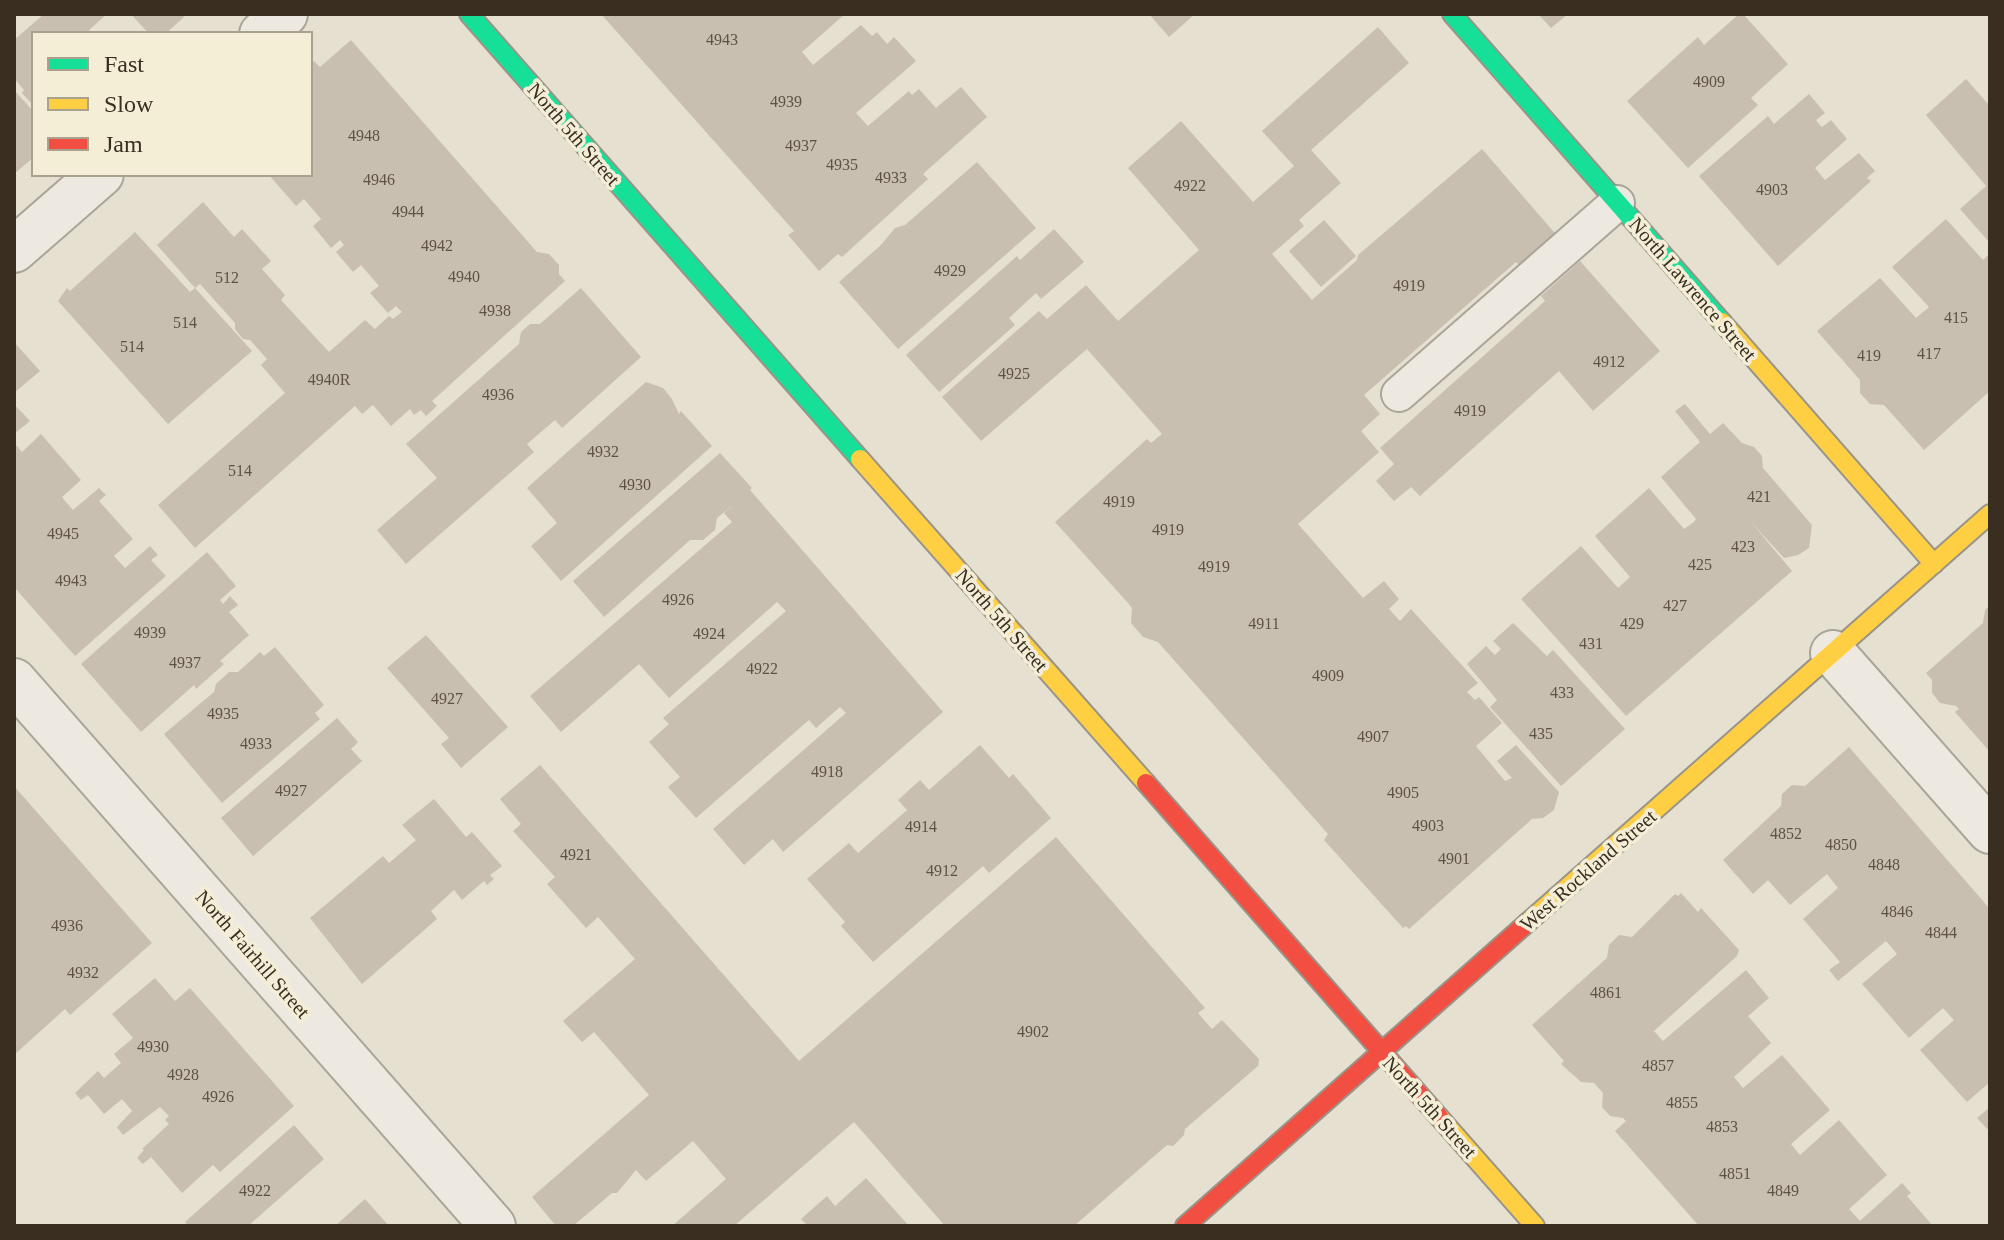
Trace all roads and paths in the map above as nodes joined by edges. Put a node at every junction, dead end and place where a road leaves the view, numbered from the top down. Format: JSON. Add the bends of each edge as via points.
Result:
{"nodes":[{"id":1,"x":285,"y":14,"type":"edge"},
{"id":2,"x":469,"y":14,"type":"edge"},
{"id":3,"x":1452,"y":14,"type":"edge"},
{"id":4,"x":264,"y":32,"type":"edge"},
{"id":5,"x":99,"y":176,"type":"edge"},
{"id":6,"x":1617,"y":203,"type":"junction"},
{"id":7,"x":14,"y":250,"type":"edge"},
{"id":8,"x":1399,"y":394,"type":"dead end"},
{"id":9,"x":1990,"y":514,"type":"edge"},
{"id":10,"x":1934,"y":564,"type":"junction"},
{"id":11,"x":1833,"y":653,"type":"junction"},
{"id":12,"x":14,"y":681,"type":"edge"},
{"id":13,"x":1990,"y":831,"type":"edge"},
{"id":14,"x":1382,"y":1052,"type":"junction"},
{"id":15,"x":493,"y":1226,"type":"edge"},
{"id":16,"x":1185,"y":1226,"type":"edge"},
{"id":17,"x":1535,"y":1226,"type":"edge"}],
"edges":[{"from":1,"to":4,"type":"street"},
{"from":2,"to":14,"type":"street","name":"North 5th Street"},
{"from":3,"to":6,"type":"street","name":"North Lawrence Street"},
{"from":5,"to":7,"type":"street"},
{"from":6,"to":8,"type":"lane"},
{"from":6,"to":10,"type":"street","name":"North Lawrence Street"},
{"from":9,"to":10,"type":"street","name":"West Rockland Street"},
{"from":10,"to":11,"type":"street","name":"West Rockland Street"},
{"from":11,"to":13,"type":"street"},
{"from":11,"to":14,"type":"street","name":"West Rockland Street"},
{"from":12,"to":15,"type":"street","name":"North Fairhill Street"},
{"from":14,"to":16,"type":"street","name":"West Rockland Street"},
{"from":14,"to":17,"type":"street","name":"North 5th Street"}]}
